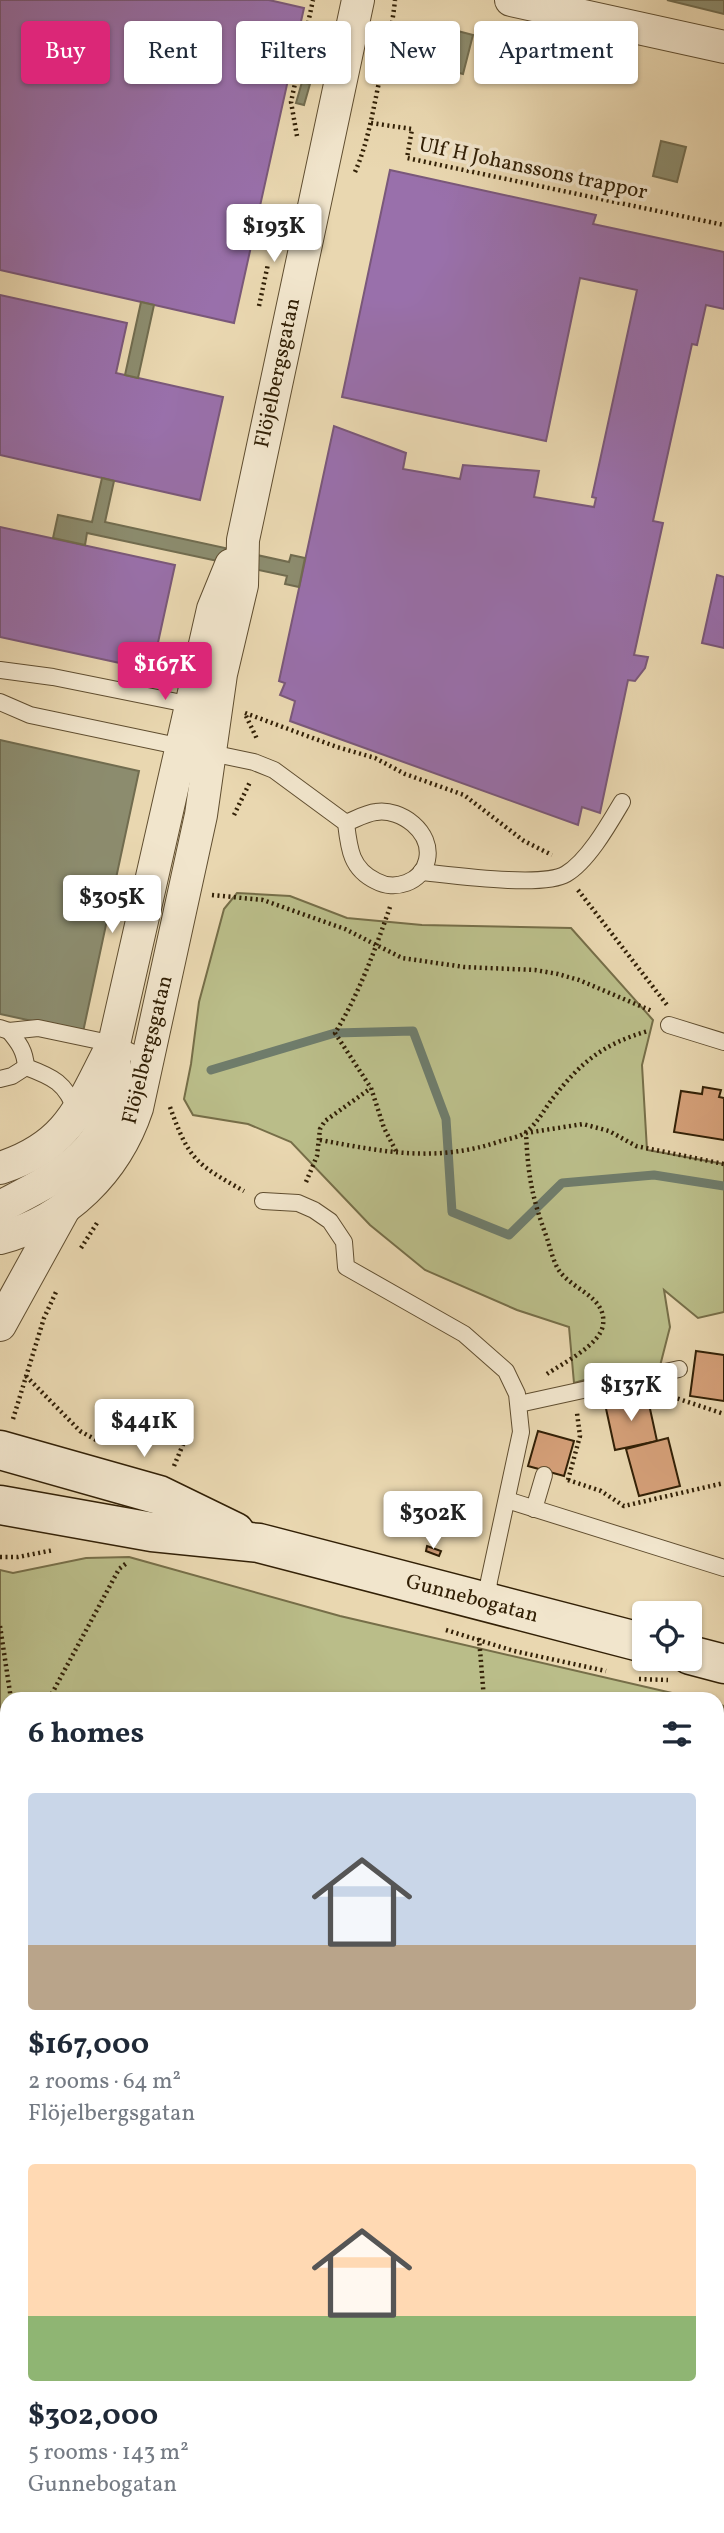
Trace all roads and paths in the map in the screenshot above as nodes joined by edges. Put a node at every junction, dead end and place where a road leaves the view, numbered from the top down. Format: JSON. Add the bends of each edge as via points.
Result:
{"nodes":[{"id":1,"x":358,"y":0,"type":"edge"},
{"id":2,"x":511,"y":0,"type":"edge"},
{"id":3,"x":724,"y":47,"type":"edge"},
{"id":4,"x":371,"y":123,"type":"dead end"},
{"id":5,"x":724,"y":225,"type":"edge"},
{"id":6,"x":3,"y":674,"type":"edge"},
{"id":7,"x":0,"y":702,"type":"edge"},
{"id":8,"x":217,"y":709,"type":"junction"},
{"id":9,"x":195,"y":750,"type":"junction"},
{"id":10,"x":622,"y":802,"type":"dead end"},
{"id":11,"x":346,"y":823,"type":"junction"},
{"id":12,"x":421,"y":872,"type":"junction"},
{"id":13,"x":566,"y":874,"type":"junction"},
{"id":14,"x":398,"y":886,"type":"junction"},
{"id":15,"x":206,"y":894,"type":"dead end"},
{"id":16,"x":377,"y":946,"type":"junction"},
{"id":17,"x":669,"y":1026,"type":"junction"},
{"id":18,"x":5,"y":1030,"type":"edge"},
{"id":19,"x":724,"y":1042,"type":"edge"},
{"id":20,"x":114,"y":1044,"type":"junction"},
{"id":21,"x":148,"y":1060,"type":"junction"},
{"id":22,"x":26,"y":1067,"type":"junction"},
{"id":23,"x":0,"y":1079,"type":"edge"},
{"id":24,"x":371,"y":1088,"type":"junction"},
{"id":25,"x":166,"y":1097,"type":"dead end"},
{"id":26,"x":76,"y":1113,"type":"junction"},
{"id":27,"x":526,"y":1133,"type":"junction"},
{"id":28,"x":320,"y":1140,"type":"junction"},
{"id":29,"x":398,"y":1154,"type":"junction"},
{"id":30,"x":724,"y":1164,"type":"edge"},
{"id":31,"x":0,"y":1168,"type":"edge"},
{"id":32,"x":263,"y":1201,"type":"joint"},
{"id":33,"x":298,"y":1203,"type":"junction"},
{"id":34,"x":0,"y":1207,"type":"edge"},
{"id":35,"x":65,"y":1207,"type":"junction"},
{"id":36,"x":0,"y":1238,"type":"edge"},
{"id":37,"x":0,"y":1325,"type":"edge"},
{"id":38,"x":671,"y":1371,"type":"joint"},
{"id":39,"x":26,"y":1376,"type":"dead end"},
{"id":40,"x":574,"y":1392,"type":"junction"},
{"id":41,"x":518,"y":1399,"type":"junction"},
{"id":42,"x":724,"y":1414,"type":"edge"},
{"id":43,"x":189,"y":1430,"type":"dead end"},
{"id":44,"x":97,"y":1440,"type":"dead end"},
{"id":45,"x":0,"y":1450,"type":"edge"},
{"id":46,"x":171,"y":1472,"type":"dead end"},
{"id":47,"x":544,"y":1475,"type":"joint"},
{"id":48,"x":568,"y":1480,"type":"junction"},
{"id":49,"x":724,"y":1483,"type":"edge"},
{"id":50,"x":508,"y":1500,"type":"junction"},
{"id":51,"x":0,"y":1505,"type":"edge"},
{"id":52,"x":534,"y":1509,"type":"junction"},
{"id":53,"x":152,"y":1532,"type":"junction"},
{"id":54,"x":260,"y":1543,"type":"junction"},
{"id":55,"x":66,"y":1547,"type":"dead end"},
{"id":56,"x":0,"y":1557,"type":"edge"},
{"id":57,"x":724,"y":1568,"type":"edge"},
{"id":58,"x":483,"y":1621,"type":"junction"},
{"id":59,"x":0,"y":1626,"type":"edge"},
{"id":60,"x":439,"y":1628,"type":"dead end"},
{"id":61,"x":632,"y":1658,"type":"edge"},
{"id":62,"x":724,"y":1664,"type":"edge"},
{"id":63,"x":702,"y":1666,"type":"edge"},
{"id":64,"x":607,"y":1671,"type":"dead end"},
{"id":65,"x":643,"y":1671,"type":"edge"},
{"id":66,"x":671,"y":1671,"type":"edge"},
{"id":67,"x":10,"y":1692,"type":"edge"},
{"id":68,"x":53,"y":1692,"type":"edge"},
{"id":69,"x":484,"y":1692,"type":"edge"}],
"edges":[{"from":1,"to":8,"type":"street","name":"Flöjelbergsgatan","via":[[243,540],[213,609]]},
{"from":2,"to":3,"type":"street"},
{"from":4,"to":5,"type":"path","name":"Ulf H Johanssons trappor","via":[[412,129],[407,158]]},
{"from":6,"to":8,"type":"lane","via":[[53,677]]},
{"from":7,"to":9,"type":"lane","via":[[30,715]]},
{"from":8,"to":9,"type":"street","name":"Flöjelbergsgatan"},
{"from":8,"to":13,"type":"path","via":[[375,758],[404,774],[464,795],[524,841],[552,855]]},
{"from":9,"to":11,"type":"lane","via":[[274,770]]},
{"from":9,"to":20,"type":"street","name":"Flöjelbergsgatan"},
{"from":9,"to":21,"type":"street","name":"Flöjelbergsgatan","via":[[201,815]]},
{"from":10,"to":13,"type":"lane","via":[[605,831]]},
{"from":11,"to":12,"type":"lane","via":[[375,812],[404,816],[426,844],[428,860]]},
{"from":11,"to":14,"type":"lane","via":[[353,863],[378,883]]},
{"from":12,"to":13,"type":"lane","via":[[537,881]]},
{"from":12,"to":14,"type":"lane"},
{"from":13,"to":17,"type":"path","via":[[669,1008]]},
{"from":14,"to":16,"type":"path"},
{"from":15,"to":16,"type":"path","via":[[263,900],[345,929]]},
{"from":16,"to":17,"type":"path","via":[[421,961],[558,974],[652,1011]]},
{"from":16,"to":24,"type":"path","via":[[335,1034]]},
{"from":17,"to":19,"type":"lane"},
{"from":17,"to":27,"type":"path","via":[[613,1044],[592,1057],[573,1073]]},
{"from":18,"to":20,"type":"lane","via":[[38,1028]]},
{"from":18,"to":22,"type":"lane","via":[[21,1045]]},
{"from":20,"to":21,"type":"lane"},
{"from":20,"to":26,"type":"street","name":"Flöjelbergsgatan"},
{"from":20,"to":34,"type":"street","name":"Flöjelbergsgatan","via":[[115,1083],[110,1113],[98,1140],[72,1167]]},
{"from":21,"to":35,"type":"street","name":"Flöjelbergsgatan","via":[[130,1129],[114,1158],[96,1182]]},
{"from":22,"to":23,"type":"lane"},
{"from":22,"to":26,"type":"lane","via":[[62,1085]]},
{"from":24,"to":28,"type":"path","via":[[325,1121]]},
{"from":24,"to":29,"type":"path"},
{"from":25,"to":32,"type":"path","via":[[186,1148],[198,1162]]},
{"from":26,"to":31,"type":"street","name":"Flöjelbergsgatan","via":[[43,1149]]},
{"from":27,"to":29,"type":"path","via":[[457,1152]]},
{"from":27,"to":30,"type":"path","via":[[583,1124],[609,1131],[636,1146]]},
{"from":27,"to":41,"type":"path","via":[[533,1198],[557,1268],[598,1304],[603,1326],[593,1344]]},
{"from":28,"to":29,"type":"path"},
{"from":28,"to":33,"type":"path"},
{"from":32,"to":33,"type":"lane"},
{"from":33,"to":41,"type":"lane","via":[[330,1222],[344,1242],[346,1267],[464,1334],[506,1371]]},
{"from":35,"to":36,"type":"street","name":"Flöjelbergsgatan"},
{"from":35,"to":37,"type":"street","name":"Flöjelbergsgatan"},
{"from":38,"to":40,"type":"lane"},
{"from":38,"to":42,"type":"path","via":[[670,1396]]},
{"from":39,"to":44,"type":"path","via":[[80,1431]]},
{"from":40,"to":41,"type":"lane"},
{"from":40,"to":48,"type":"path","via":[[580,1436]]},
{"from":41,"to":50,"type":"lane","via":[[522,1432]]},
{"from":43,"to":46,"type":"path"},
{"from":45,"to":54,"type":"street","name":"Gunnebogatan","via":[[159,1495]]},
{"from":47,"to":48,"type":"path"},
{"from":47,"to":52,"type":"lane"},
{"from":48,"to":49,"type":"path","via":[[601,1491],[624,1506]]},
{"from":50,"to":52,"type":"lane"},
{"from":50,"to":58,"type":"lane"},
{"from":51,"to":53,"type":"street","name":"Gunnebogatan"},
{"from":52,"to":57,"type":"lane"},
{"from":53,"to":54,"type":"street","name":"Gunnebogatan"},
{"from":53,"to":68,"type":"path","via":[[145,1549],[119,1569]]},
{"from":54,"to":58,"type":"street","name":"Gunnebogatan"},
{"from":55,"to":56,"type":"path"},
{"from":58,"to":60,"type":"path"},
{"from":58,"to":61,"type":"street","name":"Gunnebogatan"},
{"from":58,"to":64,"type":"path","via":[[514,1651]]},
{"from":58,"to":69,"type":"path"},
{"from":59,"to":67,"type":"path"},
{"from":62,"to":63,"type":"street"},
{"from":65,"to":66,"type":"path","via":[[647,1680]]}]}
